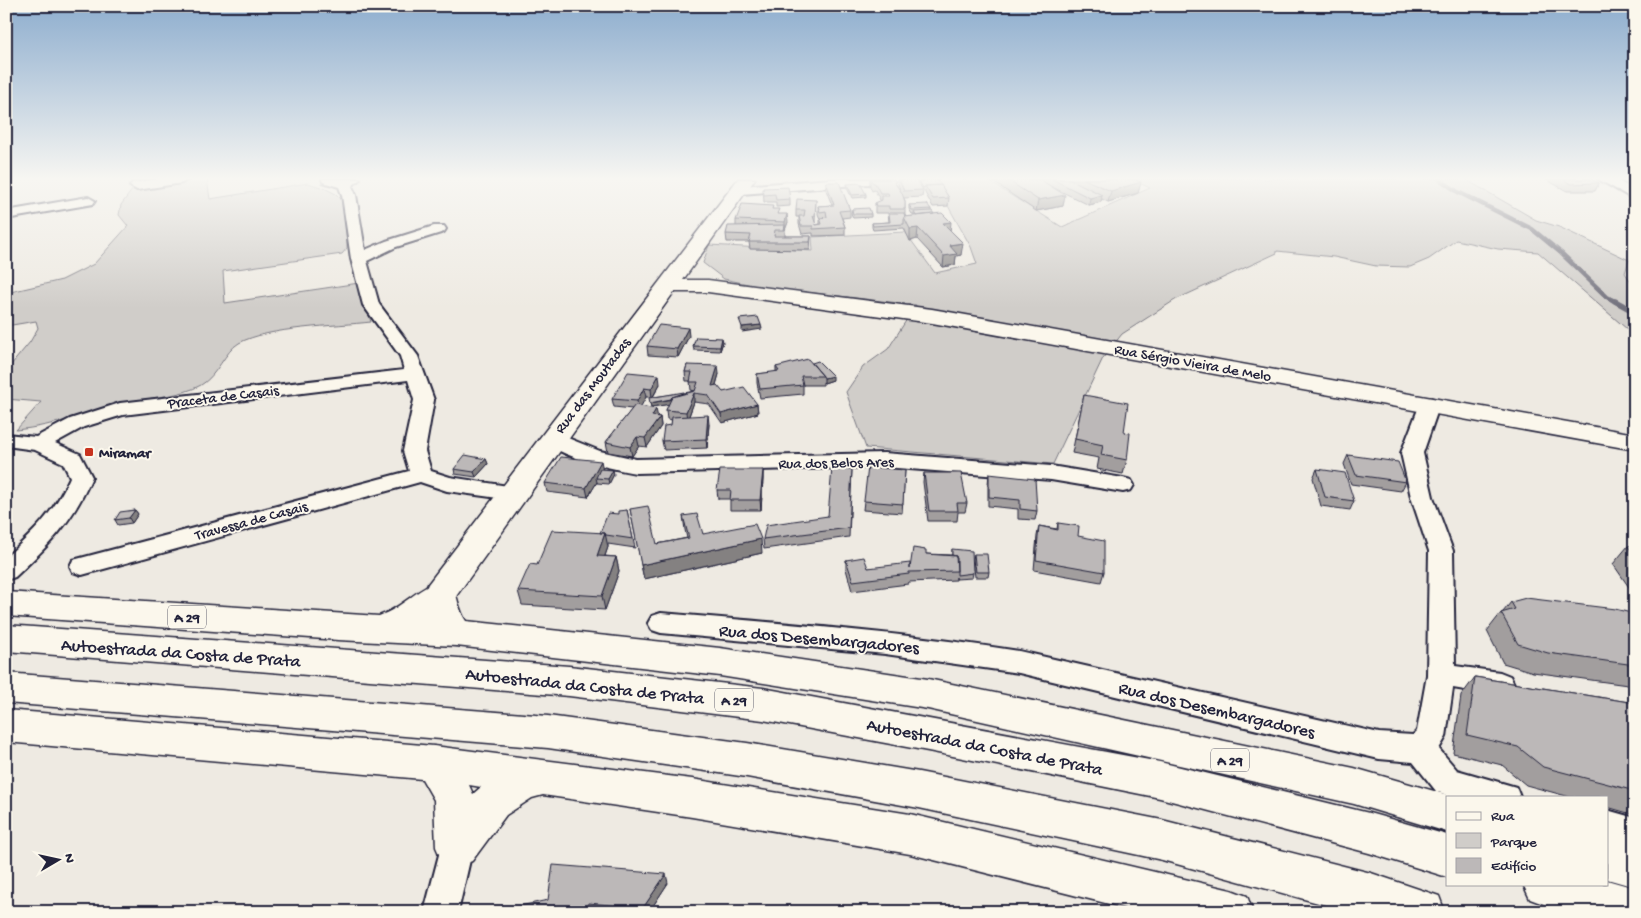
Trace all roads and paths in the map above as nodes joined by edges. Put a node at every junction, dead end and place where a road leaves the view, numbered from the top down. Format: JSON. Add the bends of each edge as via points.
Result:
{"nodes":[{"id":1,"x":353,"y":222,"type":"edge"},
{"id":2,"x":715,"y":222,"type":"edge"},
{"id":3,"x":439,"y":229,"type":"dead end"},
{"id":4,"x":359,"y":259,"type":"junction"},
{"id":5,"x":686,"y":261,"type":"junction"},
{"id":6,"x":668,"y":286,"type":"junction"},
{"id":7,"x":705,"y":290,"type":"junction"},
{"id":8,"x":648,"y":311,"type":"junction"},
{"id":9,"x":415,"y":374,"type":"junction"},
{"id":10,"x":1430,"y":404,"type":"junction"},
{"id":11,"x":553,"y":438,"type":"junction"},
{"id":12,"x":6,"y":440,"type":"edge"},
{"id":13,"x":1635,"y":442,"type":"edge"},
{"id":14,"x":39,"y":444,"type":"junction"},
{"id":15,"x":421,"y":475,"type":"junction"},
{"id":16,"x":1123,"y":485,"type":"dead end"},
{"id":17,"x":513,"y":493,"type":"junction"},
{"id":18,"x":82,"y":566,"type":"dead end"},
{"id":19,"x":6,"y":571,"type":"edge"},
{"id":20,"x":440,"y":593,"type":"junction"},
{"id":21,"x":21,"y":605,"type":"edge"},
{"id":22,"x":661,"y":623,"type":"dead end"},
{"id":23,"x":378,"y":630,"type":"junction"},
{"id":24,"x":456,"y":633,"type":"junction"},
{"id":25,"x":6,"y":638,"type":"edge"},
{"id":26,"x":1441,"y":675,"type":"junction"},
{"id":27,"x":6,"y":688,"type":"edge"},
{"id":28,"x":1528,"y":688,"type":"edge"},
{"id":29,"x":6,"y":726,"type":"edge"},
{"id":30,"x":1420,"y":748,"type":"junction"},
{"id":31,"x":434,"y":763,"type":"junction"},
{"id":32,"x":544,"y":777,"type":"junction"},
{"id":33,"x":1502,"y":796,"type":"edge"},
{"id":34,"x":1446,"y":813,"type":"edge"},
{"id":35,"x":1608,"y":825,"type":"edge"},
{"id":36,"x":1635,"y":833,"type":"edge"},
{"id":37,"x":457,"y":847,"type":"junction"},
{"id":38,"x":1446,"y":856,"type":"edge"},
{"id":39,"x":1608,"y":858,"type":"edge"},
{"id":40,"x":1635,"y":866,"type":"edge"},
{"id":41,"x":1552,"y":886,"type":"edge"},
{"id":42,"x":1635,"y":910,"type":"edge"},
{"id":43,"x":441,"y":912,"type":"edge"},
{"id":44,"x":1231,"y":912,"type":"edge"},
{"id":45,"x":1423,"y":912,"type":"edge"}],
"edges":[{"from":1,"to":4,"type":"street"},
{"from":2,"to":5,"type":"main road","name":"Rua das Moutadas"},
{"from":3,"to":4,"type":"street","via":[[391,244]]},
{"from":4,"to":9,"type":"street","via":[[370,305],[409,356]]},
{"from":5,"to":6,"type":"main road","name":"Rua das Moutadas"},
{"from":5,"to":7,"type":"main road"},
{"from":6,"to":7,"type":"main road","name":"Rua Sérgio Vieira de Melo","via":[[683,292]]},
{"from":6,"to":8,"type":"main road","name":"Rua das Moutadas"},
{"from":7,"to":8,"type":"main road","name":"Rua Sérgio Vieira de Melo"},
{"from":7,"to":10,"type":"main road","name":"Rua Sérgio Vieira de Melo","via":[[750,292],[932,316]]},
{"from":8,"to":11,"type":"main road","name":"Rua das Moutadas"},
{"from":9,"to":14,"type":"street","name":"Praceta de Casais","via":[[120,409],[77,423]]},
{"from":9,"to":15,"type":"street","via":[[424,400],[414,451]]},
{"from":10,"to":13,"type":"main road","name":"Rua Sérgio Vieira de Melo"},
{"from":10,"to":26,"type":"street","via":[[1412,453],[1422,497],[1441,551]]},
{"from":11,"to":16,"type":"street","name":"Rua dos Belos Ares","via":[[573,450],[636,466],[884,460],[1051,473]]},
{"from":11,"to":17,"type":"main road","name":"Rua das Moutadas"},
{"from":12,"to":14,"type":"street"},
{"from":14,"to":19,"type":"street","via":[[72,459],[81,477],[70,502],[52,526]]},
{"from":15,"to":17,"type":"street","via":[[447,484]]},
{"from":15,"to":18,"type":"street","name":"Travessa de Casais"},
{"from":17,"to":20,"type":"main road","name":"Rua das Moutadas"},
{"from":20,"to":23,"type":"main road","name":"Rua das Moutadas","via":[[405,620]]},
{"from":20,"to":24,"type":"main road","via":[[445,617]]},
{"from":21,"to":23,"type":"main road","number":"A 29"},
{"from":22,"to":30,"type":"street","name":"Rua dos Desembargadores","via":[[981,655],[1379,746],[1402,750]]},
{"from":23,"to":24,"type":"main road","number":"A 29"},
{"from":24,"to":34,"type":"main road","number":"A 29","via":[[720,662],[928,694],[1354,786]]},
{"from":25,"to":38,"type":"main road","name":"Autoestrada da Costa de Prata","number":"A 29","via":[[569,681],[762,704],[1160,780]]},
{"from":26,"to":28,"type":"street"},
{"from":26,"to":30,"type":"street","via":[[1431,738]]},
{"from":27,"to":45,"type":"main road","via":[[548,732],[746,760],[919,790],[1162,840]]},
{"from":29,"to":31,"type":"main road"},
{"from":30,"to":33,"type":"street","via":[[1447,780]]},
{"from":31,"to":32,"type":"main road"},
{"from":31,"to":37,"type":"main road","via":[[454,797]]},
{"from":32,"to":37,"type":"main road","via":[[492,802]]},
{"from":32,"to":44,"type":"main road","via":[[910,834]]},
{"from":35,"to":36,"type":"street"},
{"from":37,"to":43,"type":"street"},
{"from":39,"to":40,"type":"main road"},
{"from":41,"to":42,"type":"main road"}]}
